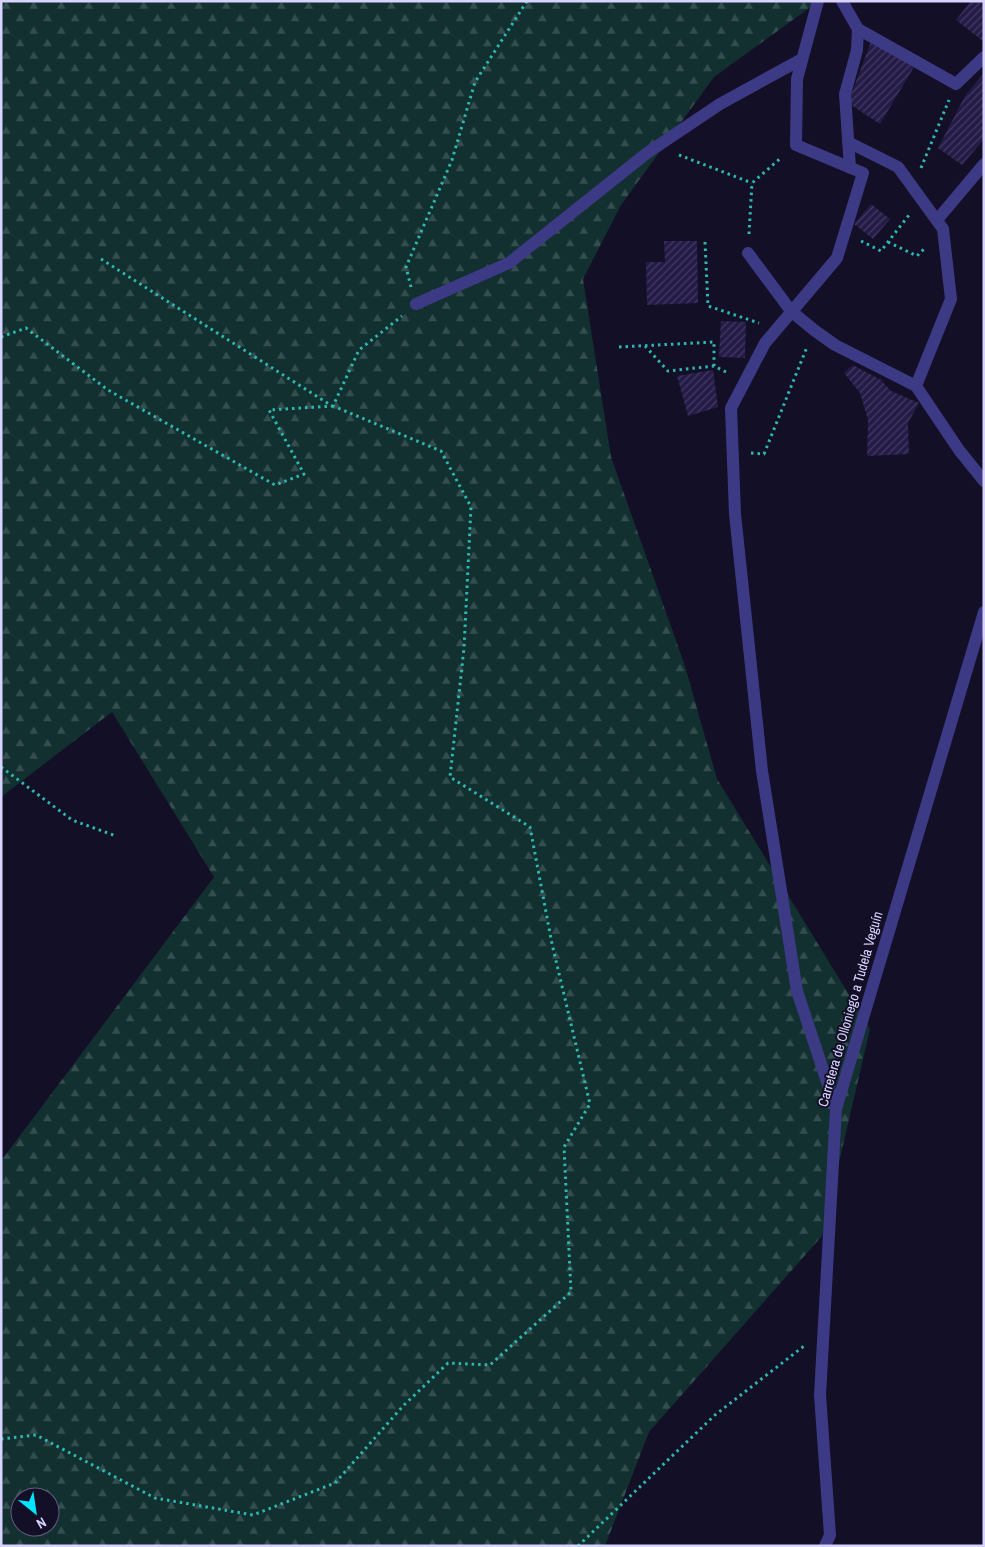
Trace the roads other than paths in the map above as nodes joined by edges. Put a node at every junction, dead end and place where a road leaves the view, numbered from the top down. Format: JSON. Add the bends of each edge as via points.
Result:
{"nodes":[{"id":1,"x":818,"y":1,"type":"edge"},
{"id":2,"x":842,"y":1,"type":"edge"},
{"id":3,"x":858,"y":29,"type":"junction"},
{"id":4,"x":984,"y":57,"type":"edge"},
{"id":5,"x":802,"y":59,"type":"junction"},
{"id":6,"x":848,"y":142,"type":"junction"},
{"id":7,"x":984,"y":164,"type":"edge"},
{"id":8,"x":850,"y":168,"type":"junction"},
{"id":9,"x":940,"y":225,"type":"junction"},
{"id":10,"x":748,"y":253,"type":"road end"},
{"id":11,"x":416,"y":304,"type":"road end"},
{"id":12,"x":791,"y":311,"type":"junction"},
{"id":13,"x":916,"y":386,"type":"junction"},
{"id":14,"x":984,"y":481,"type":"edge"},
{"id":15,"x":984,"y":612,"type":"edge"},
{"id":16,"x":836,"y":1109,"type":"junction"},
{"id":17,"x":825,"y":1546,"type":"edge"}],
"edges":[{"from":1,"to":5,"type":"street"},
{"from":2,"to":3,"type":"street"},
{"from":3,"to":4,"type":"street","via":[[956,84]]},
{"from":3,"to":6,"type":"street","via":[[857,50],[845,94]]},
{"from":5,"to":8,"type":"street","via":[[797,80],[796,145]]},
{"from":5,"to":11,"type":"street","via":[[720,104],[657,146],[509,264]]},
{"from":6,"to":8,"type":"street"},
{"from":6,"to":9,"type":"street","via":[[898,167]]},
{"from":7,"to":9,"type":"street"},
{"from":8,"to":12,"type":"street","via":[[863,173],[837,258]]},
{"from":9,"to":13,"type":"street","via":[[951,298]]},
{"from":10,"to":12,"type":"street"},
{"from":12,"to":13,"type":"street","via":[[834,345]]},
{"from":12,"to":16,"type":"street","via":[[764,343],[731,408],[734,514],[762,771],[797,991]]},
{"from":13,"to":14,"type":"street"},
{"from":15,"to":16,"type":"street","name":"Carretera de Olloniego a Tudela Veguín"},
{"from":16,"to":17,"type":"street","name":"Carretera de Olloniego a Tudela Veguín","via":[[820,1395],[830,1535]]}]}
